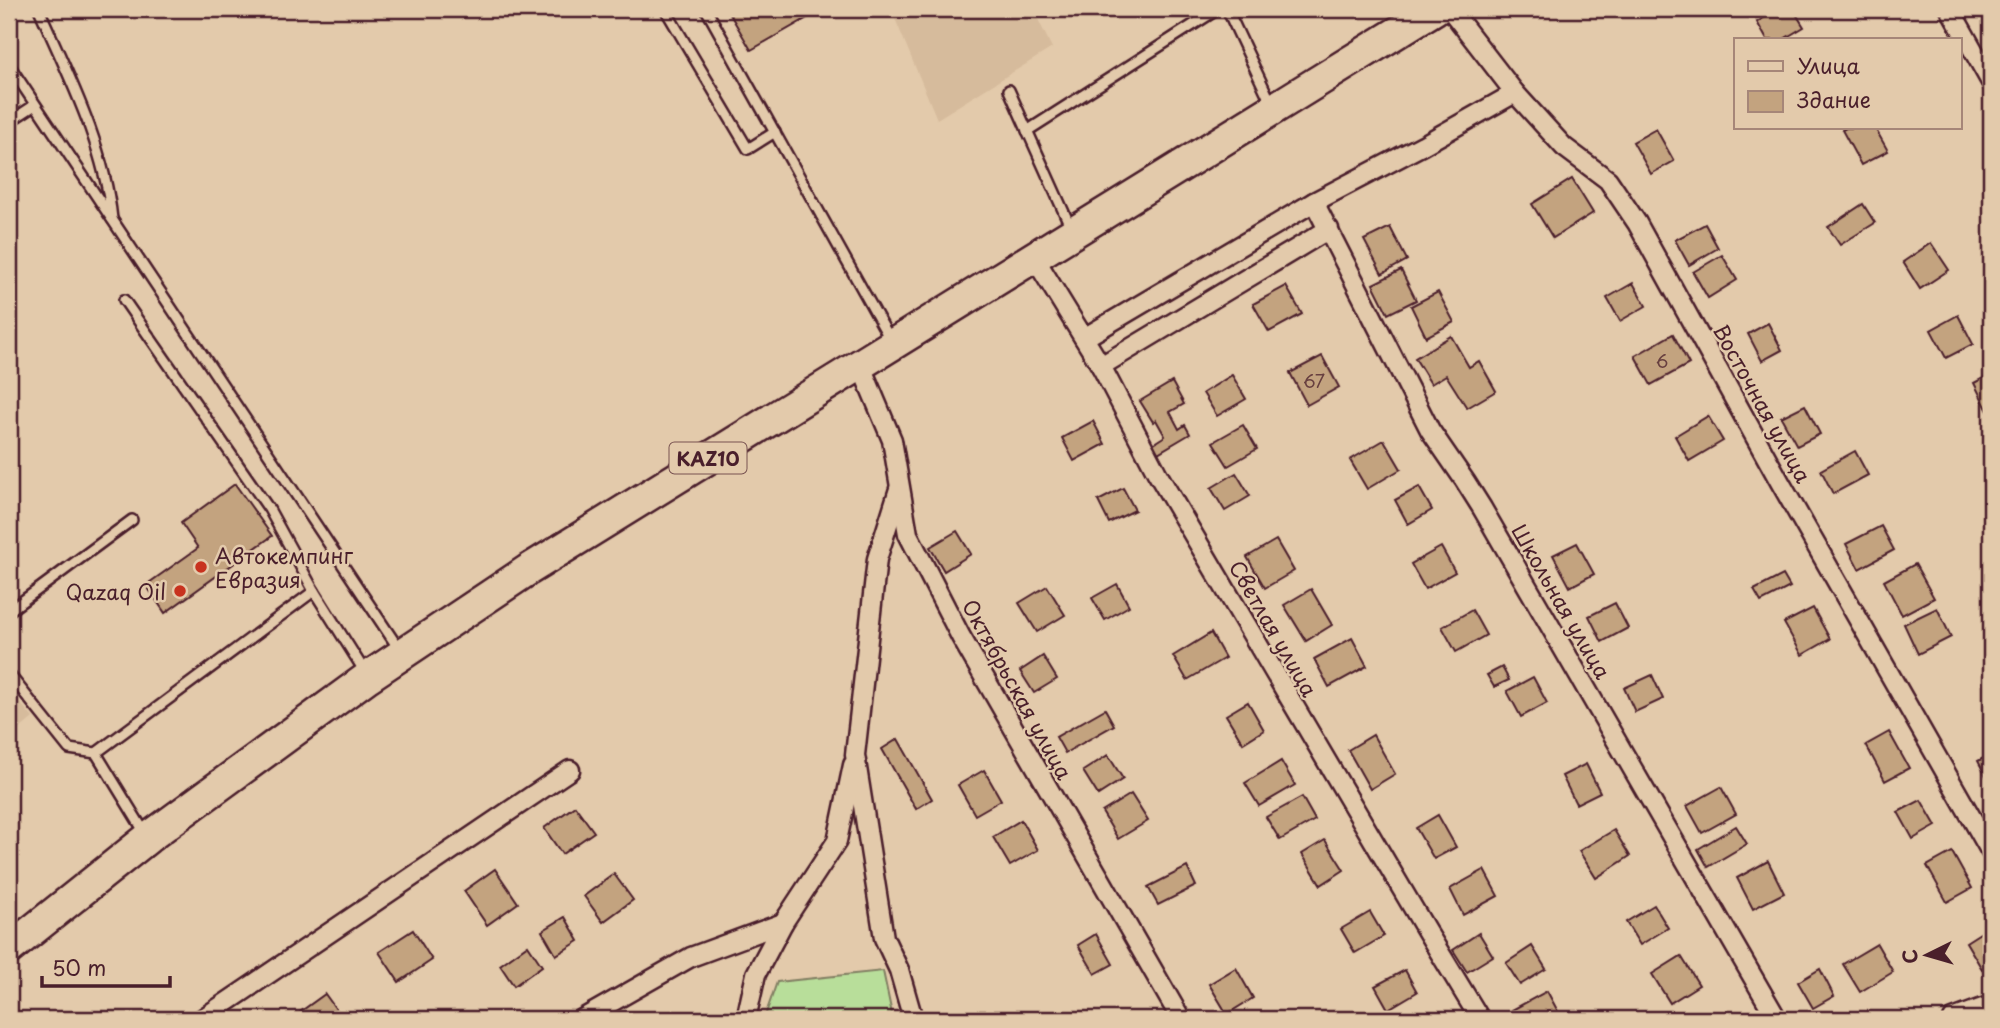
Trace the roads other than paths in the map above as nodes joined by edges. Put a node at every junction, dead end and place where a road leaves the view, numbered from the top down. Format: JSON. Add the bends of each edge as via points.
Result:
{"nodes":[{"id":1,"x":39,"y":9,"type":"edge"},
{"id":2,"x":665,"y":9,"type":"edge"},
{"id":3,"x":706,"y":9,"type":"edge"},
{"id":4,"x":1218,"y":9,"type":"edge"},
{"id":5,"x":1227,"y":9,"type":"edge"},
{"id":6,"x":1435,"y":9,"type":"edge"},
{"id":7,"x":1450,"y":9,"type":"edge"},
{"id":8,"x":1950,"y":9,"type":"edge"},
{"id":9,"x":9,"y":65,"type":"edge"},
{"id":10,"x":1991,"y":82,"type":"edge"},
{"id":11,"x":1009,"y":90,"type":"dead end"},
{"id":12,"x":1515,"y":93,"type":"junction"},
{"id":13,"x":36,"y":105,"type":"junction"},
{"id":14,"x":1274,"y":109,"type":"junction"},
{"id":15,"x":9,"y":122,"type":"edge"},
{"id":16,"x":1027,"y":131,"type":"junction"},
{"id":17,"x":775,"y":132,"type":"junction"},
{"id":18,"x":1314,"y":202,"type":"junction"},
{"id":19,"x":113,"y":221,"type":"junction"},
{"id":20,"x":1329,"y":229,"type":"junction"},
{"id":21,"x":1073,"y":233,"type":"junction"},
{"id":22,"x":1034,"y":257,"type":"junction"},
{"id":23,"x":124,"y":300,"type":"dead end"},
{"id":24,"x":1084,"y":338,"type":"junction"},
{"id":25,"x":893,"y":343,"type":"junction"},
{"id":26,"x":860,"y":364,"type":"junction"},
{"id":27,"x":1101,"y":366,"type":"junction"},
{"id":28,"x":900,"y":486,"type":"junction"},
{"id":29,"x":132,"y":520,"type":"dead end"},
{"id":30,"x":314,"y":591,"type":"junction"},
{"id":31,"x":9,"y":611,"type":"edge"},
{"id":32,"x":402,"y":653,"type":"junction"},
{"id":33,"x":9,"y":674,"type":"edge"},
{"id":34,"x":368,"y":677,"type":"junction"},
{"id":35,"x":96,"y":754,"type":"junction"},
{"id":36,"x":855,"y":755,"type":"junction"},
{"id":37,"x":570,"y":770,"type":"dead end"},
{"id":38,"x":148,"y":838,"type":"junction"},
{"id":39,"x":1991,"y":852,"type":"edge"},
{"id":40,"x":783,"y":923,"type":"junction"},
{"id":41,"x":16,"y":939,"type":"edge"},
{"id":42,"x":1991,"y":1005,"type":"edge"},
{"id":43,"x":202,"y":1019,"type":"edge"},
{"id":44,"x":582,"y":1019,"type":"edge"},
{"id":45,"x":746,"y":1019,"type":"edge"},
{"id":46,"x":914,"y":1019,"type":"edge"},
{"id":47,"x":1181,"y":1019,"type":"edge"},
{"id":48,"x":1480,"y":1019,"type":"edge"},
{"id":49,"x":1777,"y":1019,"type":"edge"},
{"id":50,"x":1952,"y":1019,"type":"edge"}],
"edges":[{"from":1,"to":19,"type":"lane","via":[[95,138]]},
{"from":2,"to":17,"type":"lane","via":[[748,149]]},
{"from":3,"to":17,"type":"lane"},
{"from":4,"to":16,"type":"lane"},
{"from":5,"to":14,"type":"lane"},
{"from":6,"to":14,"type":"highway","number":"KAZ10"},
{"from":7,"to":12,"type":"street","name":"Восточная улица"},
{"from":8,"to":10,"type":"street"},
{"from":9,"to":13,"type":"lane"},
{"from":11,"to":16,"type":"lane"},
{"from":12,"to":18,"type":"street"},
{"from":12,"to":39,"type":"street","name":"Восточная улица","via":[[1564,147],[1608,180],[1637,223]]},
{"from":13,"to":15,"type":"lane"},
{"from":13,"to":19,"type":"lane"},
{"from":14,"to":21,"type":"highway","number":"KAZ10"},
{"from":16,"to":21,"type":"lane"},
{"from":17,"to":25,"type":"lane"},
{"from":18,"to":20,"type":"street","name":"Школьная улица"},
{"from":18,"to":24,"type":"street"},
{"from":19,"to":32,"type":"lane"},
{"from":20,"to":27,"type":"street"},
{"from":20,"to":49,"type":"street","name":"Школьная улица","via":[[1430,430],[1482,508]]},
{"from":21,"to":22,"type":"highway","number":"KAZ10"},
{"from":22,"to":24,"type":"street","name":"Светлая улица"},
{"from":22,"to":25,"type":"highway","number":"KAZ10"},
{"from":23,"to":30,"type":"lane","via":[[269,509]]},
{"from":24,"to":27,"type":"street","name":"Светлая улица"},
{"from":25,"to":26,"type":"highway","number":"KAZ10"},
{"from":26,"to":28,"type":"street","name":"Октябрьская улица","via":[[892,440]]},
{"from":26,"to":32,"type":"highway","number":"KAZ10"},
{"from":27,"to":48,"type":"street","name":"Светлая улица","via":[[1171,497]]},
{"from":28,"to":36,"type":"street","via":[[877,559]]},
{"from":28,"to":47,"type":"street","name":"Октябрьская улица","via":[[908,534],[961,637]]},
{"from":29,"to":31,"type":"lane"},
{"from":30,"to":34,"type":"lane"},
{"from":30,"to":35,"type":"lane"},
{"from":32,"to":34,"type":"highway","number":"KAZ10"},
{"from":33,"to":35,"type":"lane","via":[[69,749]]},
{"from":34,"to":38,"type":"highway","number":"KAZ10"},
{"from":35,"to":38,"type":"lane"},
{"from":36,"to":40,"type":"street","via":[[837,841]]},
{"from":36,"to":46,"type":"street","via":[[884,938]]},
{"from":37,"to":43,"type":"street"},
{"from":38,"to":41,"type":"highway","number":"KAZ10"},
{"from":40,"to":44,"type":"street","via":[[691,957]]},
{"from":40,"to":45,"type":"street","via":[[756,974]]},
{"from":42,"to":50,"type":"street"}]}
